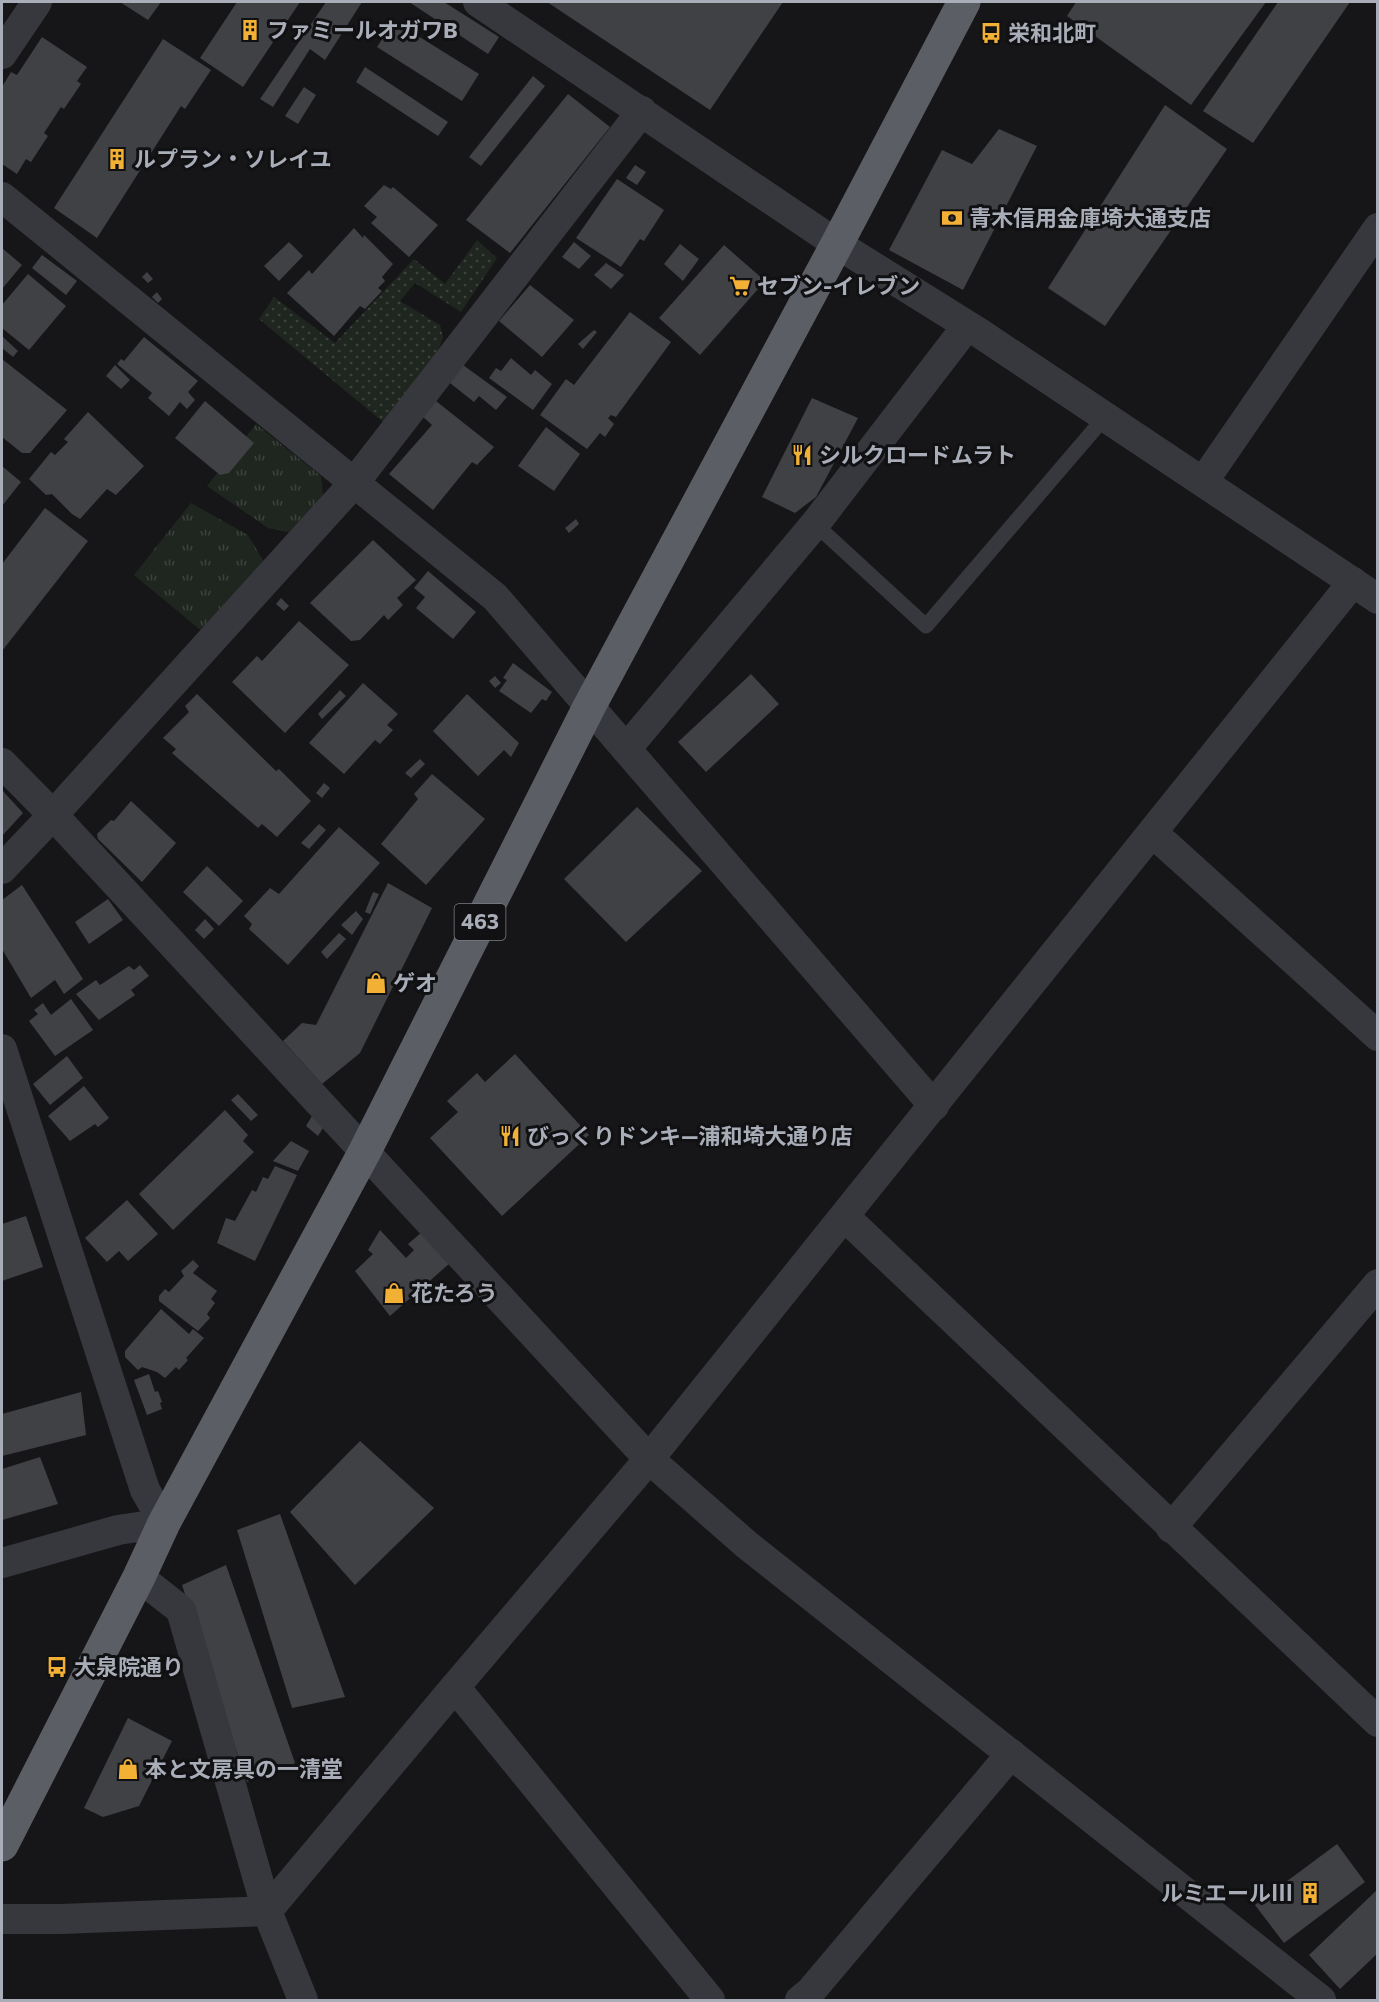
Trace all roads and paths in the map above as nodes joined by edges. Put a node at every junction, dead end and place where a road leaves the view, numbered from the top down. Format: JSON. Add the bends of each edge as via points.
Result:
{"nodes":[{"id":1,"x":37,"y":2,"type":"edge"},
{"id":2,"x":478,"y":2,"type":"edge"},
{"id":3,"x":964,"y":2,"type":"edge"},
{"id":4,"x":2,"y":54,"type":"edge"},
{"id":5,"x":642,"y":111,"type":"junction"},
{"id":6,"x":2,"y":197,"type":"edge"},
{"id":7,"x":1377,"y":228,"type":"edge"},
{"id":8,"x":837,"y":244,"type":"junction"},
{"id":9,"x":967,"y":326,"type":"junction"},
{"id":10,"x":1105,"y":417,"type":"junction"},
{"id":11,"x":1203,"y":482,"type":"junction"},
{"id":12,"x":354,"y":483,"type":"junction"},
{"id":13,"x":815,"y":524,"type":"junction"},
{"id":14,"x":1365,"y":591,"type":"edge"},
{"id":15,"x":589,"y":707,"type":"junction"},
{"id":16,"x":626,"y":749,"type":"junction"},
{"id":17,"x":2,"y":763,"type":"edge"},
{"id":18,"x":53,"y":815,"type":"junction"},
{"id":19,"x":1153,"y":833,"type":"junction"},
{"id":20,"x":2,"y":869,"type":"edge"},
{"id":21,"x":1377,"y":1036,"type":"edge"},
{"id":22,"x":2,"y":1049,"type":"edge"},
{"id":23,"x":934,"y":1106,"type":"junction"},
{"id":24,"x":365,"y":1151,"type":"junction"},
{"id":25,"x":845,"y":1217,"type":"junction"},
{"id":26,"x":1377,"y":1284,"type":"edge"},
{"id":27,"x":649,"y":1459,"type":"junction"},
{"id":28,"x":164,"y":1523,"type":"junction"},
{"id":29,"x":1172,"y":1528,"type":"junction"},
{"id":30,"x":2,"y":1563,"type":"edge"},
{"id":31,"x":139,"y":1577,"type":"junction"},
{"id":32,"x":456,"y":1687,"type":"junction"},
{"id":33,"x":1377,"y":1722,"type":"edge"},
{"id":34,"x":1011,"y":1754,"type":"junction"},
{"id":35,"x":2,"y":1845,"type":"edge"},
{"id":36,"x":267,"y":1911,"type":"junction"},
{"id":37,"x":2,"y":1919,"type":"edge"},
{"id":38,"x":303,"y":2001,"type":"edge"},
{"id":39,"x":710,"y":2001,"type":"edge"},
{"id":40,"x":800,"y":2001,"type":"edge"},
{"id":41,"x":1321,"y":2001,"type":"edge"}],
"edges":[{"from":1,"to":4,"type":"street"},
{"from":2,"to":5,"type":"street"},
{"from":3,"to":8,"type":"highway","number":"463"},
{"from":5,"to":8,"type":"street"},
{"from":5,"to":12,"type":"street"},
{"from":6,"to":12,"type":"street"},
{"from":7,"to":11,"type":"street"},
{"from":8,"to":9,"type":"street"},
{"from":8,"to":15,"type":"highway","number":"463"},
{"from":9,"to":10,"type":"street"},
{"from":9,"to":13,"type":"street"},
{"from":10,"to":11,"type":"street"},
{"from":10,"to":13,"type":"lane","via":[[926,626]]},
{"from":11,"to":14,"type":"street"},
{"from":12,"to":15,"type":"street","via":[[495,597]]},
{"from":12,"to":18,"type":"street"},
{"from":13,"to":16,"type":"street"},
{"from":14,"to":19,"type":"street"},
{"from":15,"to":16,"type":"street"},
{"from":15,"to":24,"type":"highway","number":"463"},
{"from":16,"to":23,"type":"street"},
{"from":17,"to":18,"type":"street"},
{"from":18,"to":20,"type":"street"},
{"from":18,"to":24,"type":"street"},
{"from":19,"to":21,"type":"street"},
{"from":19,"to":23,"type":"street"},
{"from":22,"to":28,"type":"street","via":[[145,1490]]},
{"from":23,"to":25,"type":"street"},
{"from":24,"to":27,"type":"street"},
{"from":24,"to":28,"type":"highway","number":"463"},
{"from":25,"to":27,"type":"street"},
{"from":25,"to":29,"type":"street"},
{"from":26,"to":29,"type":"street"},
{"from":27,"to":32,"type":"street"},
{"from":27,"to":34,"type":"street","via":[[747,1545]]},
{"from":28,"to":30,"type":"street","via":[[118,1530]]},
{"from":28,"to":31,"type":"highway","number":"463"},
{"from":29,"to":33,"type":"street"},
{"from":31,"to":35,"type":"highway","number":"463"},
{"from":31,"to":36,"type":"street","via":[[182,1610]]},
{"from":32,"to":36,"type":"street"},
{"from":32,"to":39,"type":"street"},
{"from":34,"to":40,"type":"street"},
{"from":34,"to":41,"type":"street"},
{"from":36,"to":37,"type":"street"},
{"from":36,"to":38,"type":"street"}]}
